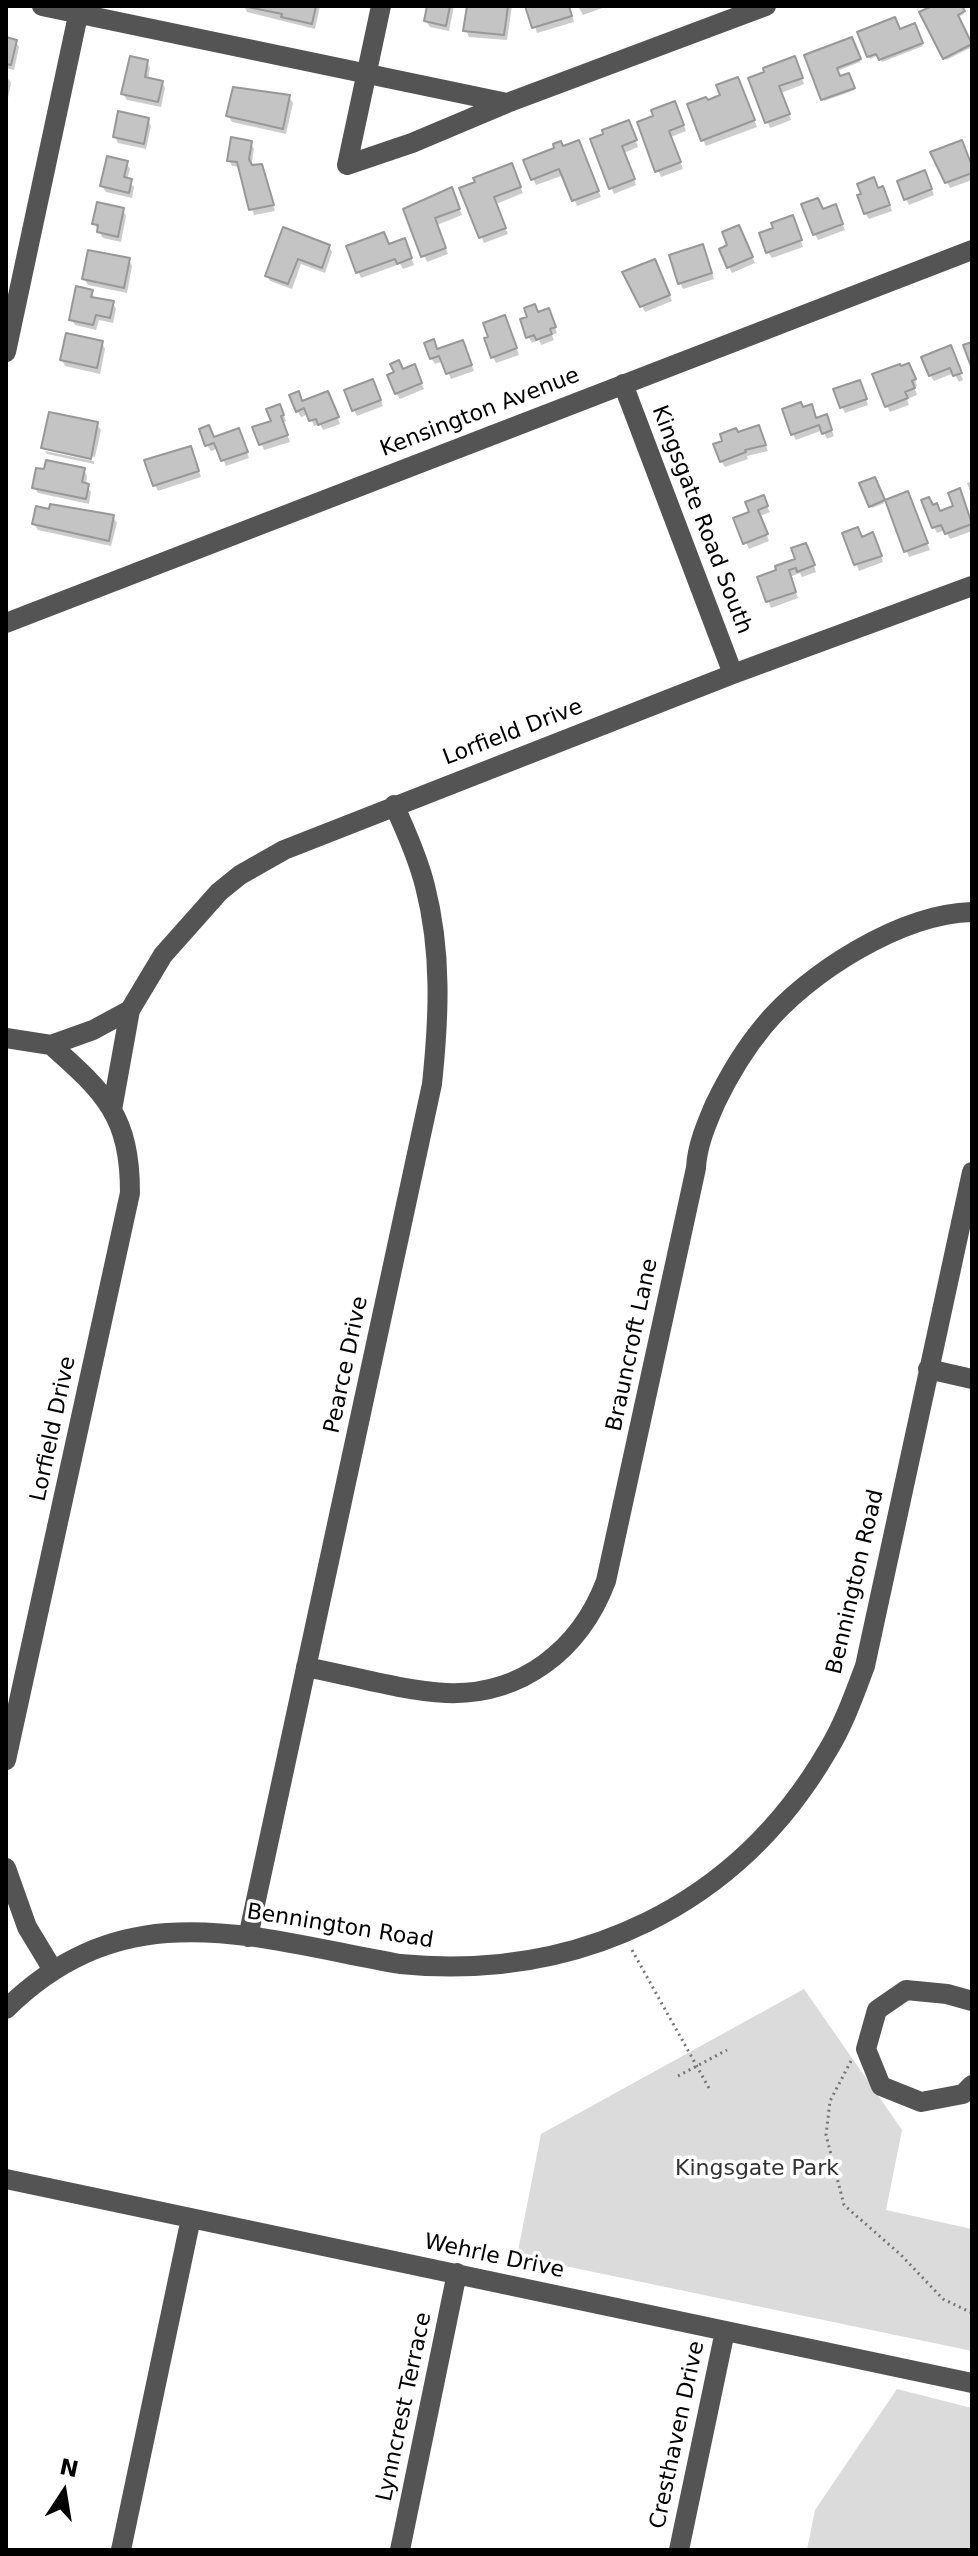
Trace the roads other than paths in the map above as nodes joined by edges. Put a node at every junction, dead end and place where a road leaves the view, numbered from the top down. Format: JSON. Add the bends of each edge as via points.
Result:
{"nodes":[{"id":1,"x":42,"y":6,"type":"edge"},
{"id":2,"x":381,"y":6,"type":"edge"},
{"id":3,"x":766,"y":6,"type":"edge"},
{"id":4,"x":79,"y":10,"type":"edge"},
{"id":5,"x":367,"y":75,"type":"junction"},
{"id":6,"x":507,"y":103,"type":"junction"},
{"id":7,"x":972,"y":250,"type":"edge"},
{"id":8,"x":6,"y":352,"type":"edge"},
{"id":9,"x":623,"y":384,"type":"junction"},
{"id":10,"x":972,"y":586,"type":"edge"},
{"id":11,"x":6,"y":623,"type":"edge"},
{"id":12,"x":733,"y":674,"type":"junction"},
{"id":13,"x":394,"y":805,"type":"junction"},
{"id":14,"x":972,"y":912,"type":"edge"},
{"id":15,"x":130,"y":1010,"type":"junction"},
{"id":16,"x":6,"y":1038,"type":"edge"},
{"id":17,"x":51,"y":1045,"type":"junction"},
{"id":18,"x":112,"y":1110,"type":"junction"},
{"id":19,"x":972,"y":1172,"type":"edge"},
{"id":20,"x":928,"y":1369,"type":"junction"},
{"id":21,"x":972,"y":1379,"type":"edge"},
{"id":22,"x":306,"y":1667,"type":"junction"},
{"id":23,"x":6,"y":1760,"type":"edge"},
{"id":24,"x":6,"y":1868,"type":"edge"},
{"id":25,"x":248,"y":1937,"type":"junction"},
{"id":26,"x":53,"y":1970,"type":"junction"},
{"id":27,"x":972,"y":2001,"type":"edge"},
{"id":28,"x":6,"y":2009,"type":"edge"},
{"id":29,"x":972,"y":2085,"type":"edge"},
{"id":30,"x":6,"y":2179,"type":"edge"},
{"id":31,"x":191,"y":2218,"type":"junction"},
{"id":32,"x":457,"y":2273,"type":"junction"},
{"id":33,"x":725,"y":2331,"type":"junction"},
{"id":34,"x":972,"y":2383,"type":"edge"},
{"id":35,"x":121,"y":2550,"type":"edge"},
{"id":36,"x":400,"y":2550,"type":"edge"},
{"id":37,"x":679,"y":2550,"type":"edge"}],
"edges":[{"from":1,"to":4,"type":"street"},
{"from":2,"to":5,"type":"street"},
{"from":3,"to":6,"type":"street"},
{"from":4,"to":5,"type":"street"},
{"from":4,"to":8,"type":"street"},
{"from":5,"to":6,"type":"street"},
{"from":5,"to":6,"type":"street","via":[[347,165]]},
{"from":7,"to":9,"type":"street","name":"Kensington Avenue"},
{"from":9,"to":11,"type":"street","name":"Kensington Avenue"},
{"from":9,"to":12,"type":"street","name":"Kingsgate Road South"},
{"from":10,"to":12,"type":"street","name":"Lorfield Drive"},
{"from":12,"to":13,"type":"street","name":"Lorfield Drive"},
{"from":13,"to":15,"type":"street","name":"Lorfield Drive","via":[[284,850],[240,875],[163,955]]},
{"from":13,"to":22,"type":"street","name":"Pearce Drive","via":[[433,920],[439,1014],[432,1084]]},
{"from":14,"to":22,"type":"street","name":"Brauncroft Lane","via":[[898,930],[812,980],[765,1025],[725,1084],[697,1153],[606,1581],[585,1625],[567,1646],[524,1677],[472,1692],[428,1691]]},
{"from":15,"to":17,"type":"street"},
{"from":15,"to":18,"type":"street","name":"Lorfield Drive"},
{"from":16,"to":17,"type":"street"},
{"from":17,"to":18,"type":"street","name":"Lorfield Drive","via":[[94,1084]]},
{"from":18,"to":23,"type":"street","name":"Lorfield Drive","via":[[126,1144],[130,1193]]},
{"from":19,"to":20,"type":"street","name":"Bennington Road"},
{"from":20,"to":21,"type":"street"},
{"from":20,"to":25,"type":"street","name":"Bennington Road","via":[[869,1652],[849,1709],[805,1787],[746,1854],[674,1908],[624,1935],[549,1957],[474,1967],[400,1964]]},
{"from":22,"to":25,"type":"street","name":"Pearce Drive"},
{"from":24,"to":26,"type":"street","via":[[27,1927]]},
{"from":25,"to":26,"type":"street","name":"Bennington Road","via":[[155,1932],[89,1950]]},
{"from":26,"to":28,"type":"street","name":"Bennington Road"},
{"from":27,"to":29,"type":"street","via":[[906,1990],[877,2010],[866,2049],[881,2086],[921,2102],[963,2094]]},
{"from":30,"to":31,"type":"street","name":"Wehrle Drive"},
{"from":31,"to":32,"type":"street","name":"Wehrle Drive"},
{"from":31,"to":35,"type":"street"},
{"from":32,"to":33,"type":"street","name":"Wehrle Drive"},
{"from":32,"to":36,"type":"street","name":"Lynncrest Terrace"},
{"from":33,"to":34,"type":"street","name":"Wehrle Drive"},
{"from":33,"to":37,"type":"street","name":"Cresthaven Drive"}]}
